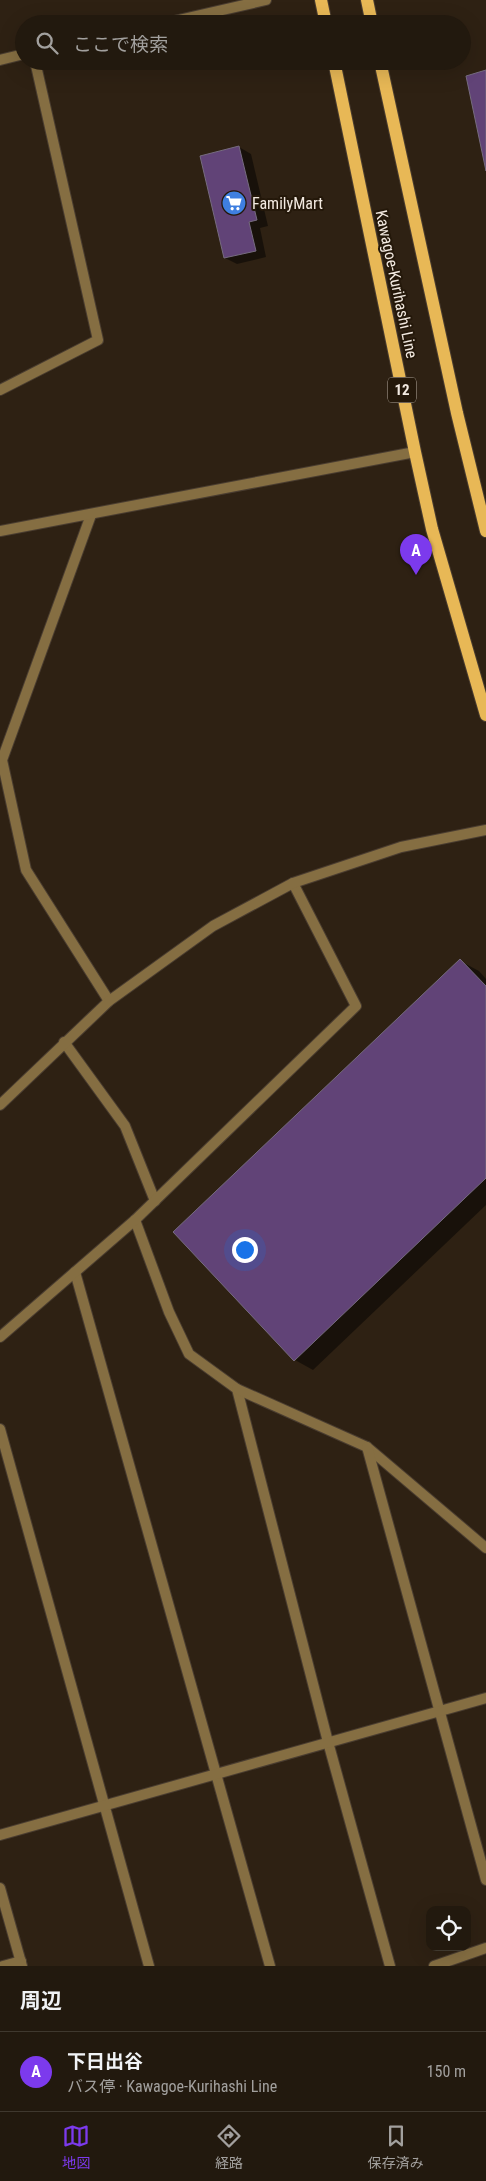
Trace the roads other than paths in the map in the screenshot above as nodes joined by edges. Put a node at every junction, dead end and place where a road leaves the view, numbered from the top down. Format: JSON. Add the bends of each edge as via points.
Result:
{"nodes":[{"id":1,"x":266,"y":0,"type":"edge"},
{"id":2,"x":321,"y":0,"type":"edge"},
{"id":3,"x":367,"y":0,"type":"edge"},
{"id":4,"x":200,"y":15,"type":"edge"},
{"id":5,"x":324,"y":15,"type":"edge"},
{"id":6,"x":370,"y":15,"type":"edge"},
{"id":7,"x":15,"y":56,"type":"edge"},
{"id":8,"x":0,"y":60,"type":"edge"},
{"id":9,"x":37,"y":70,"type":"edge"},
{"id":10,"x":336,"y":70,"type":"edge"},
{"id":11,"x":382,"y":70,"type":"edge"},
{"id":12,"x":0,"y":390,"type":"edge"},
{"id":13,"x":414,"y":452,"type":"junction"},
{"id":14,"x":91,"y":515,"type":"junction"},
{"id":15,"x":0,"y":531,"type":"edge"},
{"id":16,"x":486,"y":531,"type":"edge"},
{"id":17,"x":486,"y":715,"type":"edge"},
{"id":18,"x":486,"y":830,"type":"edge"},
{"id":19,"x":293,"y":883,"type":"junction"},
{"id":20,"x":109,"y":1001,"type":"junction"},
{"id":21,"x":64,"y":1042,"type":"junction"},
{"id":22,"x":0,"y":1105,"type":"edge"},
{"id":23,"x":155,"y":1201,"type":"junction"},
{"id":24,"x":135,"y":1220,"type":"junction"},
{"id":25,"x":75,"y":1272,"type":"junction"},
{"id":26,"x":0,"y":1337,"type":"edge"},
{"id":27,"x":237,"y":1389,"type":"junction"},
{"id":28,"x":0,"y":1429,"type":"edge"},
{"id":29,"x":367,"y":1447,"type":"junction"},
{"id":30,"x":486,"y":1548,"type":"edge"},
{"id":31,"x":486,"y":1698,"type":"edge"},
{"id":32,"x":440,"y":1711,"type":"junction"},
{"id":33,"x":328,"y":1742,"type":"junction"},
{"id":34,"x":216,"y":1774,"type":"junction"},
{"id":35,"x":104,"y":1805,"type":"junction"},
{"id":36,"x":0,"y":1835,"type":"edge"},
{"id":37,"x":486,"y":1880,"type":"edge"},
{"id":38,"x":0,"y":1888,"type":"edge"},
{"id":39,"x":486,"y":1948,"type":"edge"},
{"id":40,"x":22,"y":1963,"type":"edge"},
{"id":41,"x":2,"y":1966,"type":"edge"},
{"id":42,"x":150,"y":1966,"type":"edge"},
{"id":43,"x":270,"y":1966,"type":"edge"},
{"id":44,"x":390,"y":1966,"type":"edge"},
{"id":45,"x":434,"y":1966,"type":"edge"}],
"edges":[{"from":1,"to":4,"type":"street"},
{"from":2,"to":5,"type":"main road"},
{"from":3,"to":6,"type":"main road"},
{"from":7,"to":8,"type":"street"},
{"from":9,"to":12,"type":"street","via":[[98,340]]},
{"from":10,"to":13,"type":"main road","name":"Kawagoe-Kurihashi Line","number":"12"},
{"from":11,"to":16,"type":"main road","name":"Kawagoe-Kurihashi Line"},
{"from":13,"to":14,"type":"street"},
{"from":13,"to":17,"type":"main road","name":"Kawagoe-Kurihashi Line","number":"12","via":[[432,530]]},
{"from":14,"to":15,"type":"street"},
{"from":14,"to":20,"type":"street","via":[[2,760],[26,870]]},
{"from":18,"to":19,"type":"street","via":[[401,847]]},
{"from":19,"to":20,"type":"street","via":[[213,926]]},
{"from":19,"to":23,"type":"street","via":[[356,1006]]},
{"from":20,"to":21,"type":"street"},
{"from":21,"to":22,"type":"street"},
{"from":21,"to":23,"type":"street","via":[[125,1126]]},
{"from":23,"to":24,"type":"street"},
{"from":24,"to":25,"type":"street"},
{"from":24,"to":27,"type":"street","via":[[168,1312],[189,1354]]},
{"from":25,"to":26,"type":"street"},
{"from":25,"to":34,"type":"street"},
{"from":27,"to":29,"type":"street"},
{"from":27,"to":33,"type":"street"},
{"from":28,"to":35,"type":"street"},
{"from":29,"to":30,"type":"street"},
{"from":29,"to":32,"type":"street"},
{"from":31,"to":32,"type":"street"},
{"from":32,"to":33,"type":"street"},
{"from":32,"to":37,"type":"street"},
{"from":33,"to":34,"type":"street"},
{"from":33,"to":44,"type":"street"},
{"from":34,"to":35,"type":"street"},
{"from":34,"to":43,"type":"street"},
{"from":35,"to":36,"type":"street"},
{"from":35,"to":42,"type":"street"},
{"from":38,"to":40,"type":"street"},
{"from":39,"to":45,"type":"street"},
{"from":40,"to":41,"type":"street"}]}
